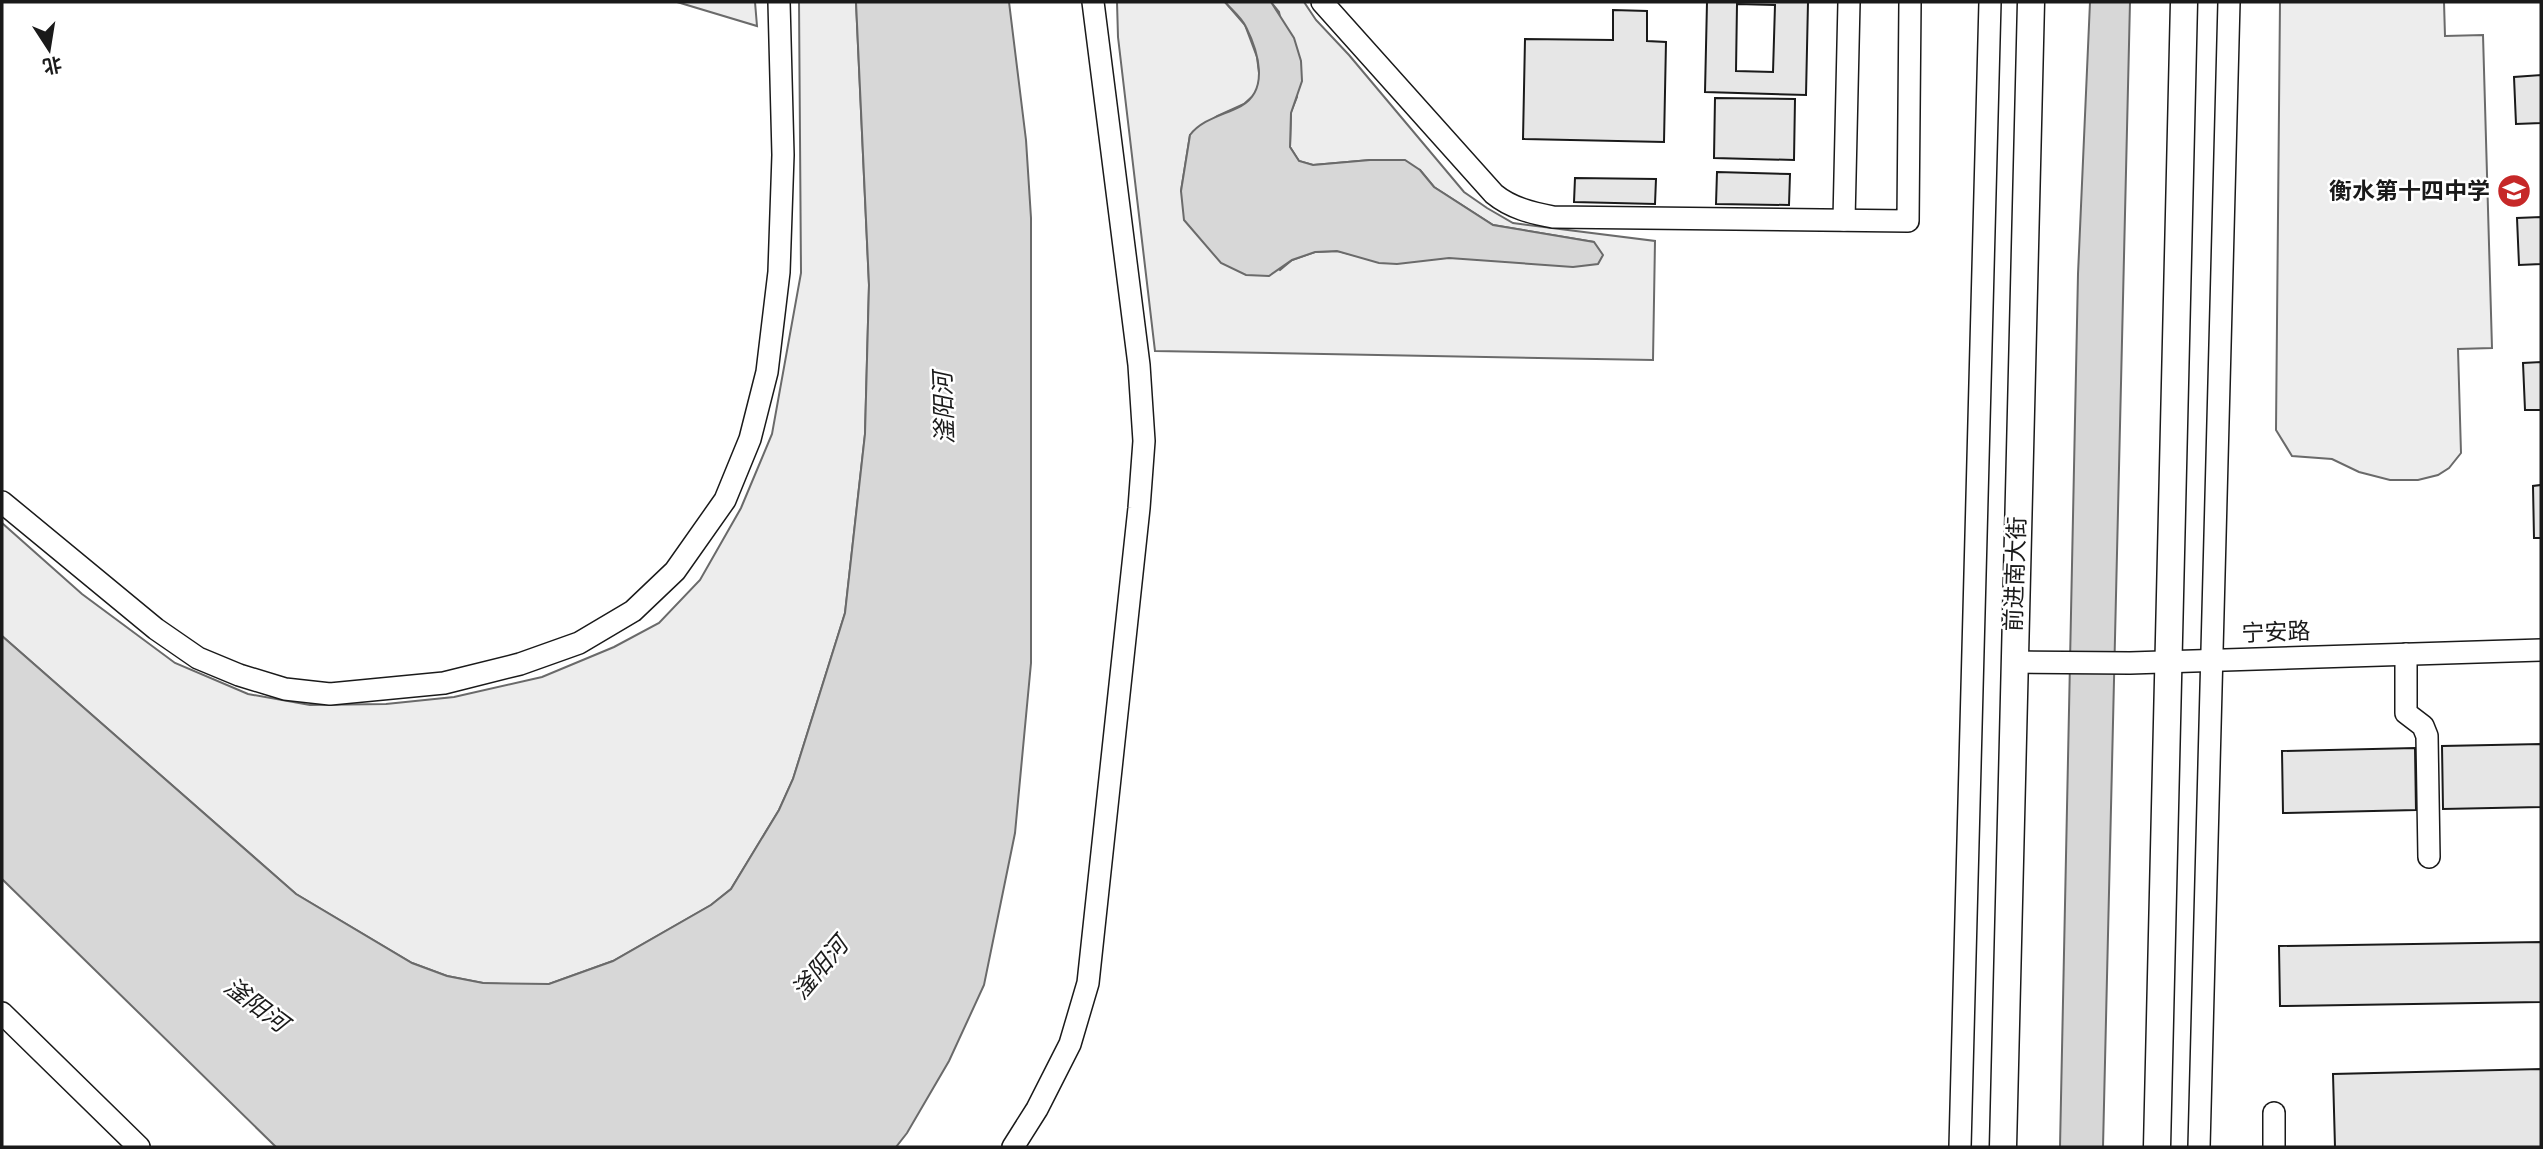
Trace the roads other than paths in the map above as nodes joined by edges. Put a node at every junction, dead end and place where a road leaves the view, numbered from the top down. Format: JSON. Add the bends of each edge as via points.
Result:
{"nodes":[{"id":1,"x":779,"y":2,"type":"edge"},
{"id":2,"x":1093,"y":2,"type":"edge"},
{"id":3,"x":1322,"y":2,"type":"edge"},
{"id":4,"x":1849,"y":2,"type":"edge"},
{"id":5,"x":1910,"y":2,"type":"edge"},
{"id":6,"x":1990,"y":2,"type":"edge"},
{"id":7,"x":2031,"y":2,"type":"edge"},
{"id":8,"x":2184,"y":2,"type":"edge"},
{"id":9,"x":2228,"y":2,"type":"edge"},
{"id":10,"x":1844,"y":220,"type":"junction"},
{"id":11,"x":2,"y":502,"type":"edge"},
{"id":12,"x":2541,"y":650,"type":"edge"},
{"id":13,"x":2406,"y":654,"type":"junction"},
{"id":14,"x":2211,"y":660,"type":"junction"},
{"id":15,"x":2013,"y":662,"type":"junction"},
{"id":16,"x":2168,"y":662,"type":"junction"},
{"id":17,"x":2429,"y":857,"type":"dead end"},
{"id":18,"x":2,"y":1013,"type":"edge"},
{"id":19,"x":2274,"y":1113,"type":"dead end"},
{"id":20,"x":139,"y":1147,"type":"edge"},
{"id":21,"x":1013,"y":1147,"type":"edge"},
{"id":22,"x":1961,"y":1147,"type":"edge"},
{"id":23,"x":2003,"y":1147,"type":"edge"},
{"id":24,"x":2157,"y":1147,"type":"edge"},
{"id":25,"x":2199,"y":1147,"type":"edge"},
{"id":26,"x":2274,"y":1147,"type":"edge"}],
"edges":[{"from":1,"to":11,"type":"street","via":[[779,272],[767,372],[750,439],[725,500],[675,571],[633,611],[579,643],[444,683],[330,694],[285,689],[198,658]]},
{"from":2,"to":21,"type":"street","via":[[1139,365],[1144,441],[1088,983],[1070,1044]]},
{"from":3,"to":10,"type":"street","via":[[1503,202],[1553,217]]},
{"from":4,"to":10,"type":"street"},
{"from":5,"to":10,"type":"street","via":[[1908,221]]},
{"from":6,"to":22,"type":"street"},
{"from":7,"to":15,"type":"main road","name":"前进南大街"},
{"from":8,"to":16,"type":"main road"},
{"from":9,"to":14,"type":"street"},
{"from":12,"to":13,"type":"street","name":"宁安路"},
{"from":13,"to":14,"type":"street","name":"宁安路"},
{"from":13,"to":17,"type":"street","via":[[2406,713],[2423,726],[2427,736]]},
{"from":14,"to":16,"type":"street","name":"宁安路"},
{"from":14,"to":25,"type":"street"},
{"from":15,"to":16,"type":"street","name":"宁安路"},
{"from":15,"to":23,"type":"main road","name":"前进南大街"},
{"from":16,"to":24,"type":"main road"},
{"from":18,"to":20,"type":"street"},
{"from":19,"to":26,"type":"street"}]}
